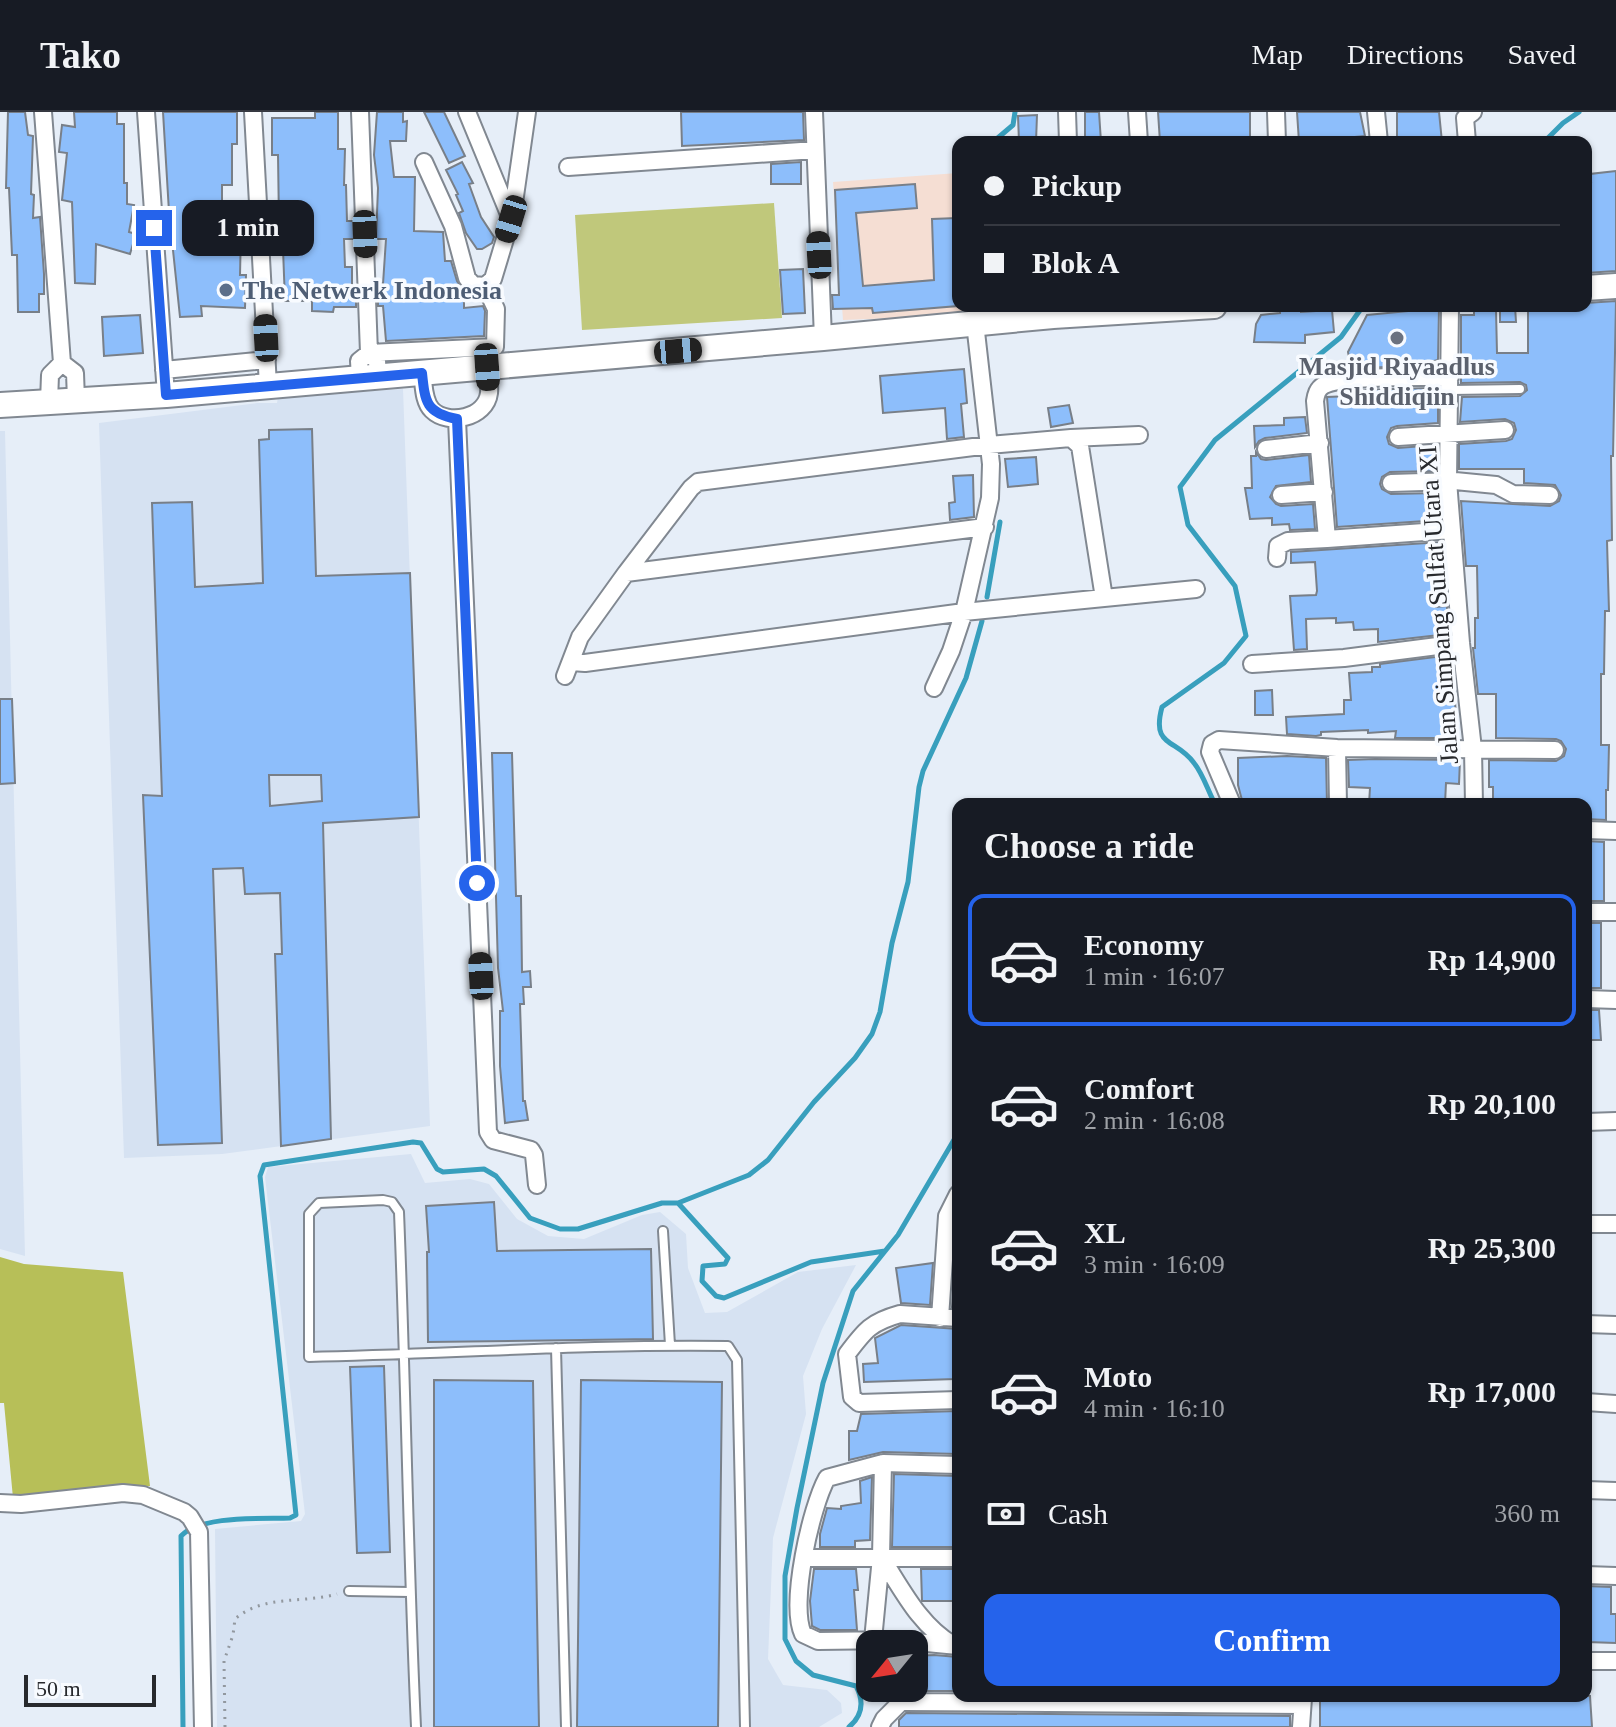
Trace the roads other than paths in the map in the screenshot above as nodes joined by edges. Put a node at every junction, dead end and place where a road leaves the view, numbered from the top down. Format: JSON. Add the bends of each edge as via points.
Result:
{"nodes":[{"id":1,"x":43,"y":112,"type":"edge"},
{"id":2,"x":146,"y":112,"type":"edge"},
{"id":3,"x":253,"y":112,"type":"edge"},
{"id":4,"x":360,"y":112,"type":"edge"},
{"id":5,"x":467,"y":112,"type":"edge"},
{"id":6,"x":527,"y":112,"type":"edge"},
{"id":7,"x":814,"y":112,"type":"edge"},
{"id":8,"x":1067,"y":112,"type":"edge"},
{"id":9,"x":1137,"y":112,"type":"edge"},
{"id":10,"x":1276,"y":112,"type":"edge"},
{"id":11,"x":1376,"y":112,"type":"edge"},
{"id":12,"x":1467,"y":114,"type":"edge"},
{"id":13,"x":1068,"y":136,"type":"edge"},
{"id":14,"x":1139,"y":136,"type":"edge"},
{"id":15,"x":1277,"y":136,"type":"edge"},
{"id":16,"x":1378,"y":136,"type":"edge"},
{"id":17,"x":1467,"y":136,"type":"edge"},
{"id":18,"x":815,"y":150,"type":"junction"},
{"id":19,"x":424,"y":162,"type":"dead end"},
{"id":20,"x":568,"y":167,"type":"dead end"},
{"id":21,"x":511,"y":219,"type":"junction"},
{"id":22,"x":485,"y":286,"type":"junction"},
{"id":23,"x":1616,"y":286,"type":"edge"},
{"id":24,"x":1592,"y":288,"type":"edge"},
{"id":25,"x":1047,"y":312,"type":"edge"},
{"id":26,"x":1450,"y":312,"type":"edge"},
{"id":27,"x":975,"y":323,"type":"junction"},
{"id":28,"x":823,"y":338,"type":"junction"},
{"id":29,"x":369,"y":353,"type":"junction"},
{"id":30,"x":267,"y":360,"type":"junction"},
{"id":31,"x":493,"y":360,"type":"junction"},
{"id":32,"x":62,"y":363,"type":"junction"},
{"id":33,"x":164,"y":370,"type":"junction"},
{"id":34,"x":422,"y":373,"type":"junction"},
{"id":35,"x":369,"y":377,"type":"junction"},
{"id":36,"x":1450,"y":384,"type":"junction"},
{"id":37,"x":268,"y":386,"type":"junction"},
{"id":38,"x":1520,"y":389,"type":"dead end"},
{"id":39,"x":166,"y":395,"type":"junction"},
{"id":40,"x":76,"y":400,"type":"junction"},
{"id":41,"x":49,"y":402,"type":"junction"},
{"id":42,"x":0,"y":405,"type":"edge"},
{"id":43,"x":457,"y":419,"type":"junction"},
{"id":44,"x":1505,"y":430,"type":"dead end"},
{"id":45,"x":1449,"y":433,"type":"junction"},
{"id":46,"x":1139,"y":435,"type":"dead end"},
{"id":47,"x":1398,"y":437,"type":"dead end"},
{"id":48,"x":1071,"y":438,"type":"junction"},
{"id":49,"x":1320,"y":443,"type":"junction"},
{"id":50,"x":989,"y":445,"type":"junction"},
{"id":51,"x":1266,"y":449,"type":"dead end"},
{"id":52,"x":1448,"y":481,"type":"junction"},
{"id":53,"x":1391,"y":483,"type":"dead end"},
{"id":54,"x":1324,"y":492,"type":"junction"},
{"id":55,"x":1281,"y":495,"type":"dead end"},
{"id":56,"x":1550,"y":495,"type":"dead end"},
{"id":57,"x":985,"y":527,"type":"junction"},
{"id":58,"x":1452,"y":530,"type":"junction"},
{"id":59,"x":1327,"y":539,"type":"junction"},
{"id":60,"x":1277,"y":558,"type":"dead end"},
{"id":61,"x":626,"y":573,"type":"junction"},
{"id":62,"x":1196,"y":589,"type":"dead end"},
{"id":63,"x":1104,"y":598,"type":"junction"},
{"id":64,"x":964,"y":612,"type":"junction"},
{"id":65,"x":1461,"y":643,"type":"junction"},
{"id":66,"x":1252,"y":664,"type":"dead end"},
{"id":67,"x":934,"y":688,"type":"dead end"},
{"id":68,"x":1337,"y":748,"type":"junction"},
{"id":69,"x":1473,"y":749,"type":"junction"},
{"id":70,"x":1555,"y":750,"type":"dead end"},
{"id":71,"x":1229,"y":798,"type":"edge"},
{"id":72,"x":1338,"y":798,"type":"edge"},
{"id":73,"x":1474,"y":798,"type":"edge"},
{"id":74,"x":1592,"y":830,"type":"edge"},
{"id":75,"x":1616,"y":831,"type":"edge"},
{"id":76,"x":1592,"y":912,"type":"edge"},
{"id":77,"x":1616,"y":912,"type":"edge"},
{"id":78,"x":1592,"y":999,"type":"edge"},
{"id":79,"x":1616,"y":1000,"type":"edge"},
{"id":80,"x":1616,"y":1121,"type":"edge"},
{"id":81,"x":1592,"y":1122,"type":"edge"},
{"id":82,"x":537,"y":1185,"type":"dead end"},
{"id":83,"x":952,"y":1206,"type":"edge"},
{"id":84,"x":1592,"y":1224,"type":"edge"},
{"id":85,"x":1616,"y":1224,"type":"edge"},
{"id":86,"x":663,"y":1231,"type":"dead end"},
{"id":87,"x":940,"y":1318,"type":"junction"},
{"id":88,"x":952,"y":1318,"type":"edge"},
{"id":89,"x":1592,"y":1324,"type":"edge"},
{"id":90,"x":1616,"y":1325,"type":"edge"},
{"id":91,"x":670,"y":1345,"type":"junction"},
{"id":92,"x":556,"y":1348,"type":"junction"},
{"id":93,"x":405,"y":1355,"type":"junction"},
{"id":94,"x":952,"y":1400,"type":"edge"},
{"id":95,"x":1592,"y":1402,"type":"edge"},
{"id":96,"x":1616,"y":1404,"type":"edge"},
{"id":97,"x":883,"y":1463,"type":"junction"},
{"id":98,"x":952,"y":1465,"type":"edge"},
{"id":99,"x":1592,"y":1490,"type":"edge"},
{"id":100,"x":1616,"y":1491,"type":"edge"},
{"id":101,"x":0,"y":1503,"type":"edge"},
{"id":102,"x":881,"y":1557,"type":"junction"},
{"id":103,"x":804,"y":1558,"type":"junction"},
{"id":104,"x":952,"y":1558,"type":"edge"},
{"id":105,"x":1592,"y":1575,"type":"edge"},
{"id":106,"x":1616,"y":1576,"type":"edge"},
{"id":107,"x":349,"y":1591,"type":"road end"},
{"id":108,"x":410,"y":1592,"type":"junction"},
{"id":109,"x":874,"y":1630,"type":"edge"},
{"id":110,"x":856,"y":1640,"type":"edge"},
{"id":111,"x":952,"y":1643,"type":"edge"},
{"id":112,"x":928,"y":1644,"type":"edge"},
{"id":113,"x":952,"y":1646,"type":"edge"},
{"id":114,"x":1592,"y":1661,"type":"edge"},
{"id":115,"x":1616,"y":1661,"type":"edge"},
{"id":116,"x":928,"y":1694,"type":"edge"},
{"id":117,"x":952,"y":1695,"type":"edge"},
{"id":118,"x":897,"y":1702,"type":"edge"},
{"id":119,"x":1303,"y":1702,"type":"edge"},
{"id":120,"x":203,"y":1727,"type":"edge"},
{"id":121,"x":416,"y":1727,"type":"edge"},
{"id":122,"x":566,"y":1727,"type":"edge"},
{"id":123,"x":745,"y":1727,"type":"edge"},
{"id":124,"x":880,"y":1727,"type":"edge"},
{"id":125,"x":1301,"y":1727,"type":"edge"}],
"edges":[{"from":1,"to":32,"type":"street"},
{"from":2,"to":33,"type":"street"},
{"from":3,"to":30,"type":"street"},
{"from":4,"to":29,"type":"street"},
{"from":5,"to":21,"type":"street"},
{"from":6,"to":21,"type":"street"},
{"from":7,"to":18,"type":"street"},
{"from":8,"to":13,"type":"street"},
{"from":9,"to":14,"type":"street"},
{"from":10,"to":15,"type":"street"},
{"from":11,"to":16,"type":"street"},
{"from":12,"to":17,"type":"street"},
{"from":18,"to":20,"type":"street"},
{"from":18,"to":28,"type":"street"},
{"from":19,"to":22,"type":"street","via":[[453,226],[467,278]]},
{"from":21,"to":22,"type":"street","via":[[493,279]]},
{"from":22,"to":31,"type":"street","via":[[496,309]]},
{"from":23,"to":24,"type":"street"},
{"from":25,"to":27,"type":"street"},
{"from":26,"to":36,"type":"street","name":"Jalan Simpang Sulfat Utara XI"},
{"from":27,"to":28,"type":"street"},
{"from":27,"to":50,"type":"street"},
{"from":28,"to":31,"type":"street"},
{"from":29,"to":31,"type":"street"},
{"from":29,"to":35,"type":"street","via":[[359,361]]},
{"from":30,"to":33,"type":"street"},
{"from":30,"to":37,"type":"street"},
{"from":31,"to":34,"type":"street"},
{"from":31,"to":43,"type":"street","via":[[487,401],[476,413]]},
{"from":32,"to":40,"type":"street","via":[[75,373]]},
{"from":32,"to":41,"type":"street","via":[[50,375]]},
{"from":33,"to":39,"type":"street"},
{"from":34,"to":35,"type":"street"},
{"from":34,"to":43,"type":"street","via":[[431,409]]},
{"from":35,"to":37,"type":"street"},
{"from":36,"to":38,"type":"lane"},
{"from":36,"to":45,"type":"street","name":"Jalan Simpang Sulfat Utara XI"},
{"from":36,"to":49,"type":"street","via":[[1392,378],[1324,385],[1315,401]]},
{"from":37,"to":39,"type":"street"},
{"from":39,"to":40,"type":"street"},
{"from":40,"to":41,"type":"street"},
{"from":41,"to":42,"type":"street"},
{"from":43,"to":82,"type":"street","via":[[488,1132],[493,1140],[531,1150]]},
{"from":44,"to":45,"type":"street"},
{"from":45,"to":47,"type":"street"},
{"from":45,"to":52,"type":"street","name":"Jalan Simpang Sulfat Utara XI"},
{"from":46,"to":48,"type":"street"},
{"from":48,"to":50,"type":"street"},
{"from":48,"to":63,"type":"street","via":[[1080,446]]},
{"from":49,"to":51,"type":"street"},
{"from":49,"to":54,"type":"street"},
{"from":50,"to":57,"type":"street"},
{"from":50,"to":61,"type":"street","via":[[698,482]]},
{"from":52,"to":53,"type":"street"},
{"from":52,"to":56,"type":"street","via":[[1496,485],[1522,496]]},
{"from":52,"to":58,"type":"street","name":"Jalan Simpang Sulfat Utara XI"},
{"from":54,"to":55,"type":"street"},
{"from":54,"to":59,"type":"street"},
{"from":57,"to":61,"type":"street"},
{"from":57,"to":64,"type":"street"},
{"from":58,"to":59,"type":"street"},
{"from":58,"to":65,"type":"street","name":"Jalan Simpang Sulfat Utara XI"},
{"from":59,"to":60,"type":"street","via":[[1284,541]]},
{"from":61,"to":64,"type":"street","via":[[580,637],[568,669]]},
{"from":62,"to":63,"type":"street"},
{"from":63,"to":64,"type":"street"},
{"from":64,"to":67,"type":"street"},
{"from":65,"to":66,"type":"street"},
{"from":65,"to":69,"type":"street","name":"Jalan Simpang Sulfat Utara XI"},
{"from":68,"to":69,"type":"street"},
{"from":68,"to":71,"type":"street","via":[[1219,740],[1210,752]]},
{"from":68,"to":72,"type":"street"},
{"from":69,"to":70,"type":"street"},
{"from":69,"to":73,"type":"street","name":"Jalan Simpang Sulfat Utara XI"},
{"from":74,"to":75,"type":"street"},
{"from":76,"to":77,"type":"street"},
{"from":78,"to":79,"type":"street"},
{"from":80,"to":81,"type":"street"},
{"from":83,"to":87,"type":"street"},
{"from":84,"to":85,"type":"street"},
{"from":86,"to":91,"type":"lane"},
{"from":87,"to":88,"type":"street"},
{"from":87,"to":94,"type":"street","via":[[900,1314],[871,1323],[847,1354],[852,1397],[866,1404]]},
{"from":89,"to":90,"type":"street"},
{"from":91,"to":92,"type":"lane"},
{"from":91,"to":123,"type":"lane","via":[[728,1346],[737,1360]]},
{"from":92,"to":93,"type":"lane"},
{"from":92,"to":122,"type":"lane"},
{"from":93,"to":93,"type":"lane","via":[[399,1212],[383,1200],[319,1203],[309,1214],[309,1357]]},
{"from":93,"to":108,"type":"lane"},
{"from":95,"to":96,"type":"street"},
{"from":97,"to":98,"type":"street"},
{"from":97,"to":102,"type":"street"},
{"from":97,"to":103,"type":"street","via":[[827,1478],[814,1506]]},
{"from":99,"to":100,"type":"street"},
{"from":101,"to":120,"type":"street","via":[[123,1493],[152,1499],[190,1517],[199,1532]]},
{"from":102,"to":103,"type":"street"},
{"from":102,"to":104,"type":"street"},
{"from":102,"to":109,"type":"street"},
{"from":102,"to":111,"type":"street","via":[[928,1626]]},
{"from":103,"to":110,"type":"street","via":[[798,1616],[803,1634],[818,1641]]},
{"from":105,"to":106,"type":"street"},
{"from":107,"to":108,"type":"lane"},
{"from":108,"to":121,"type":"lane"},
{"from":112,"to":113,"type":"street"},
{"from":114,"to":115,"type":"street"},
{"from":116,"to":117,"type":"street"},
{"from":118,"to":124,"type":"street"},
{"from":119,"to":125,"type":"street"}]}
